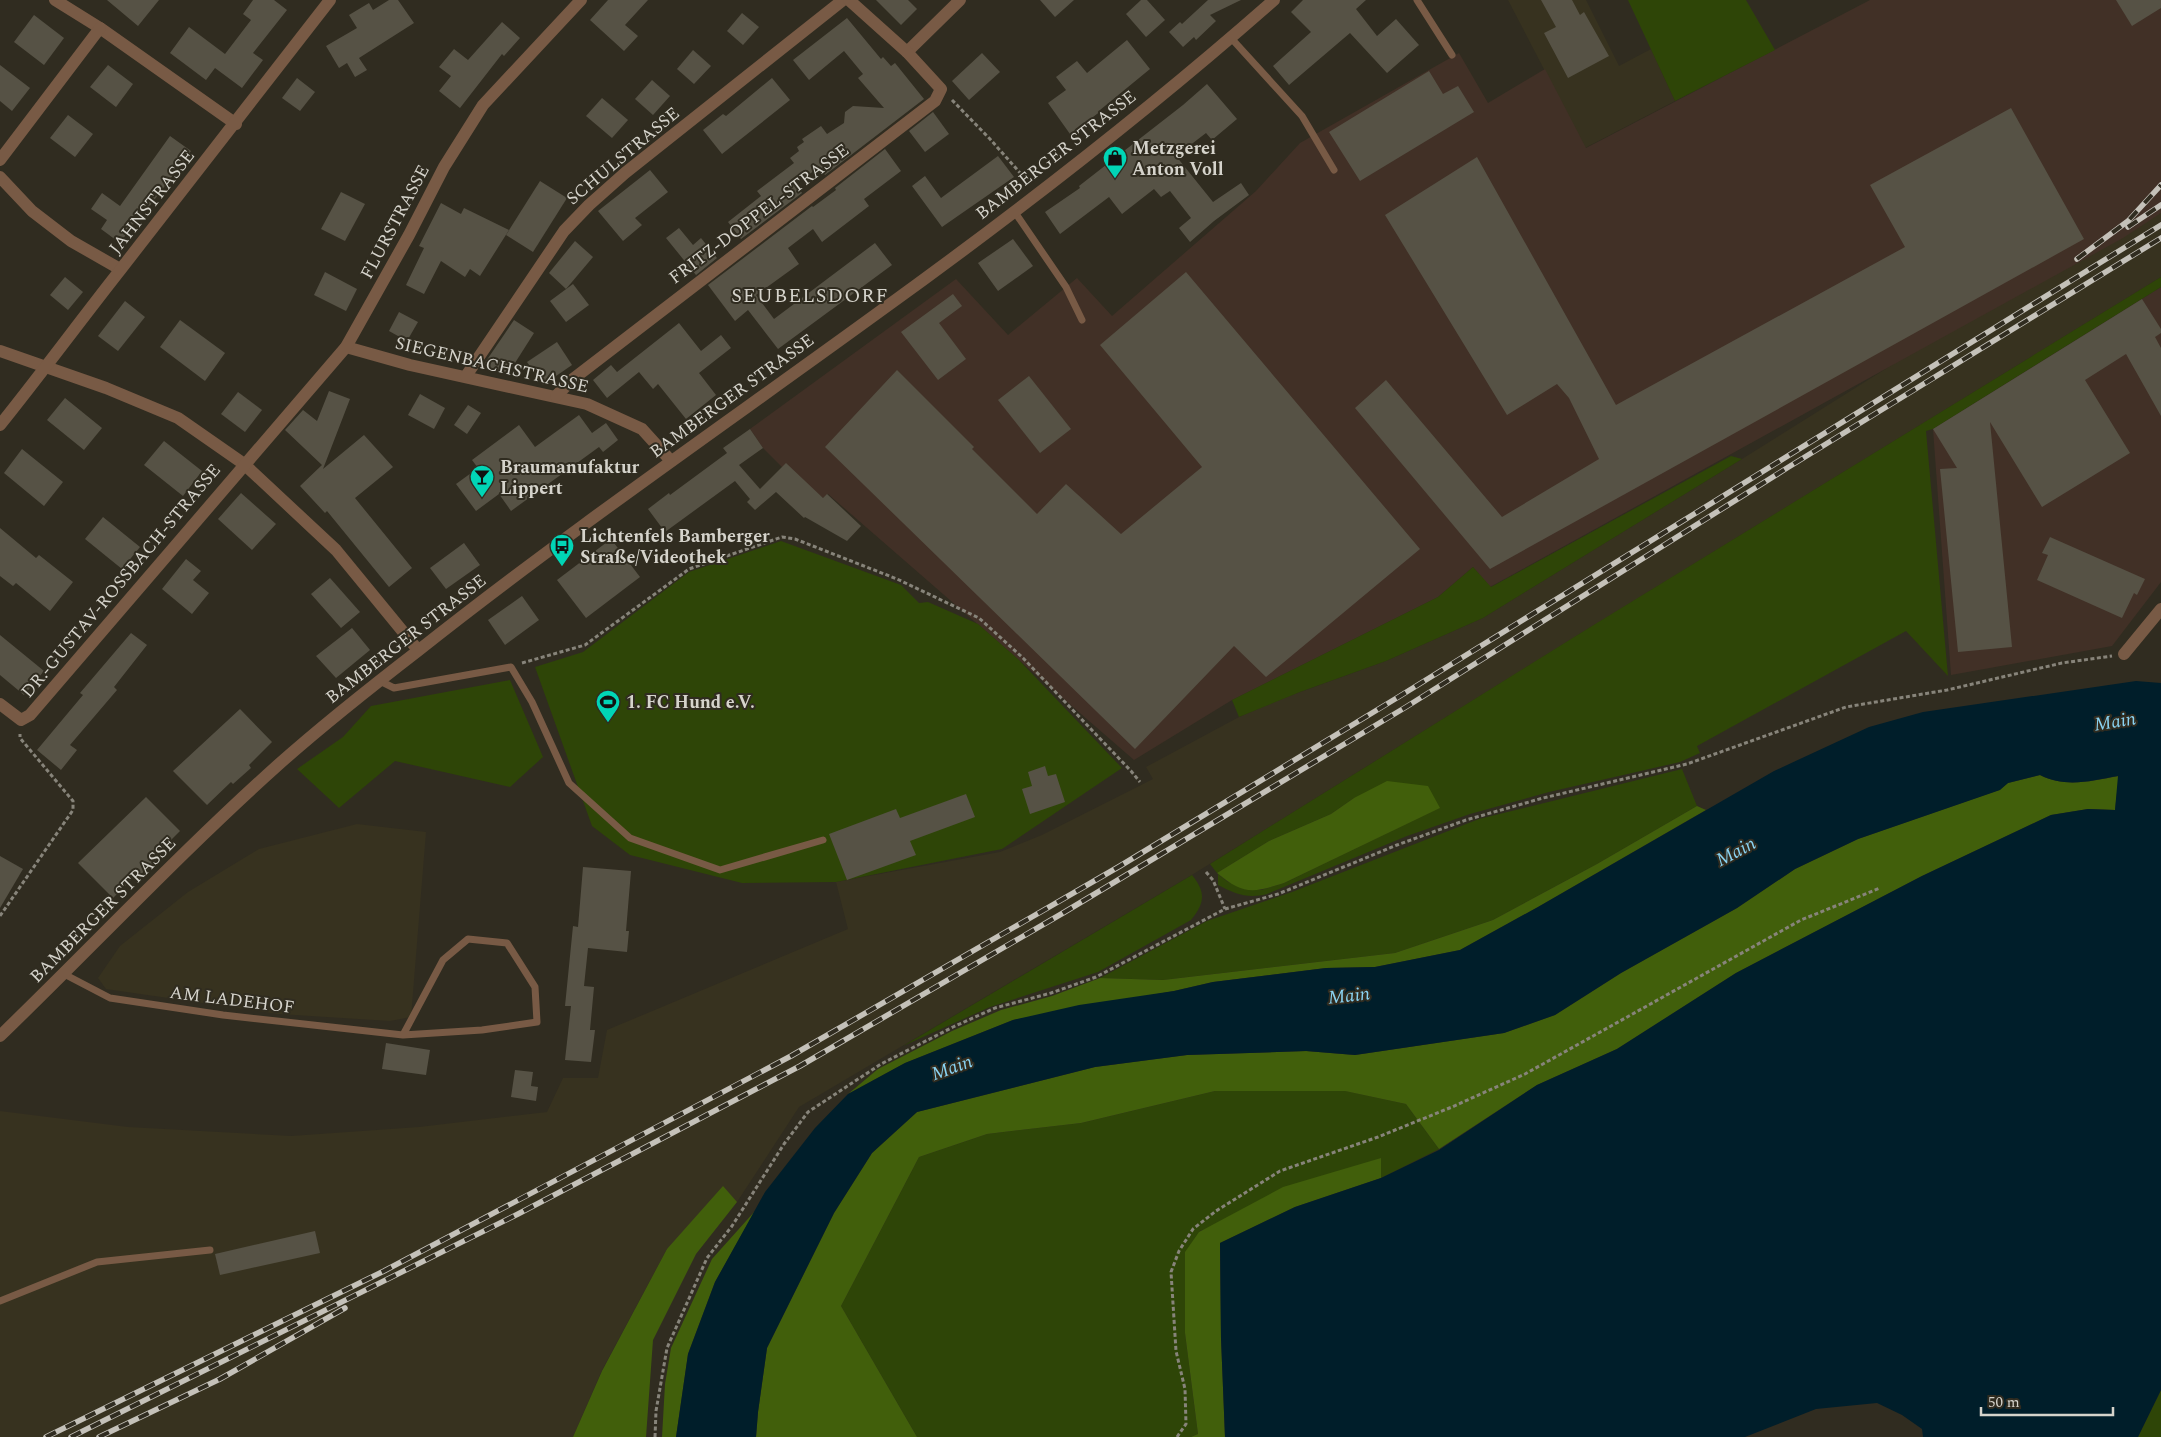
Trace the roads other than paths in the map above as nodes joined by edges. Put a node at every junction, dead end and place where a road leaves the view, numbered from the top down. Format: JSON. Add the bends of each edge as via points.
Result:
{"nodes":[{"id":1,"x":56,"y":0,"type":"edge"},
{"id":2,"x":330,"y":0,"type":"edge"},
{"id":3,"x":581,"y":0,"type":"edge"},
{"id":4,"x":843,"y":0,"type":"edge"},
{"id":5,"x":849,"y":0,"type":"edge"},
{"id":6,"x":960,"y":0,"type":"edge"},
{"id":7,"x":1274,"y":0,"type":"edge"},
{"id":8,"x":1418,"y":0,"type":"edge"},
{"id":9,"x":100,"y":28,"type":"junction"},
{"id":10,"x":1231,"y":38,"type":"junction"},
{"id":11,"x":907,"y":52,"type":"junction"},
{"id":12,"x":1452,"y":56,"type":"dead end"},
{"id":13,"x":236,"y":124,"type":"junction"},
{"id":14,"x":0,"y":160,"type":"edge"},
{"id":15,"x":1334,"y":170,"type":"dead end"},
{"id":16,"x":0,"y":177,"type":"edge"},
{"id":17,"x":1014,"y":210,"type":"junction"},
{"id":18,"x":120,"y":269,"type":"junction"},
{"id":19,"x":1082,"y":320,"type":"dead end"},
{"id":20,"x":346,"y":347,"type":"junction"},
{"id":21,"x":0,"y":351,"type":"edge"},
{"id":22,"x":46,"y":368,"type":"junction"},
{"id":23,"x":466,"y":376,"type":"junction"},
{"id":24,"x":556,"y":396,"type":"junction"},
{"id":25,"x":0,"y":425,"type":"edge"},
{"id":26,"x":671,"y":461,"type":"junction"},
{"id":27,"x":244,"y":464,"type":"junction"},
{"id":28,"x":2161,"y":608,"type":"edge"},
{"id":29,"x":418,"y":650,"type":"junction"},
{"id":30,"x":2124,"y":654,"type":"road end"},
{"id":31,"x":380,"y":681,"type":"junction"},
{"id":32,"x":0,"y":704,"type":"edge"},
{"id":33,"x":822,"y":840,"type":"dead end"},
{"id":34,"x":64,"y":974,"type":"junction"},
{"id":35,"x":403,"y":1035,"type":"junction"},
{"id":36,"x":0,"y":1036,"type":"edge"},
{"id":37,"x":210,"y":1250,"type":"dead end"},
{"id":38,"x":0,"y":1301,"type":"edge"}],
"edges":[{"from":1,"to":9,"type":"street"},
{"from":2,"to":13,"type":"street","name":"JAHNSTRASSE"},
{"from":3,"to":20,"type":"street","name":"FLURSTRASSE","via":[[483,105],[444,167]]},
{"from":4,"to":23,"type":"street","name":"SCHULSTRASSE","via":[[589,205],[564,230]]},
{"from":5,"to":11,"type":"street"},
{"from":6,"to":11,"type":"street"},
{"from":7,"to":10,"type":"street","name":"BAMBERGER STRASSE"},
{"from":8,"to":12,"type":"lane"},
{"from":9,"to":13,"type":"street"},
{"from":9,"to":14,"type":"street"},
{"from":10,"to":15,"type":"lane","via":[[1302,116]]},
{"from":10,"to":17,"type":"street","name":"BAMBERGER STRASSE","via":[[1190,74]]},
{"from":11,"to":24,"type":"street","name":"FRITZ-DOPPEL-STRASSE","via":[[941,89],[935,101],[573,379]]},
{"from":13,"to":18,"type":"street","name":"JAHNSTRASSE"},
{"from":16,"to":18,"type":"street","via":[[32,211],[71,241]]},
{"from":17,"to":19,"type":"lane","via":[[1066,287]]},
{"from":17,"to":26,"type":"street","name":"BAMBERGER STRASSE","via":[[883,309]]},
{"from":18,"to":22,"type":"street","name":"JAHNSTRASSE"},
{"from":20,"to":23,"type":"street","name":"SIEGENBACHSTRASSE"},
{"from":20,"to":27,"type":"street","name":"FLURSTRASSE"},
{"from":21,"to":22,"type":"street"},
{"from":22,"to":25,"type":"street","name":"JAHNSTRASSE"},
{"from":22,"to":27,"type":"street","via":[[106,388],[178,418]]},
{"from":23,"to":24,"type":"street","name":"SIEGENBACHSTRASSE"},
{"from":24,"to":26,"type":"street","name":"SIEGENBACHSTRASSE","via":[[587,404],[642,429]]},
{"from":26,"to":29,"type":"street","name":"BAMBERGER STRASSE","via":[[544,552]]},
{"from":27,"to":29,"type":"street","via":[[336,550]]},
{"from":27,"to":32,"type":"street","name":"DR.-GUSTAV-ROSSBACH-STRASSE","via":[[30,715],[21,720]]},
{"from":28,"to":30,"type":"street"},
{"from":29,"to":31,"type":"street","name":"BAMBERGER STRASSE"},
{"from":31,"to":33,"type":"lane","via":[[394,688],[511,667],[532,702],[569,783],[630,838],[720,870]]},
{"from":31,"to":34,"type":"street","name":"BAMBERGER STRASSE","via":[[278,765],[160,876]]},
{"from":34,"to":35,"type":"lane","name":"AM LADEHOF","via":[[110,998],[223,1015]]},
{"from":34,"to":36,"type":"street","name":"BAMBERGER STRASSE"},
{"from":35,"to":35,"type":"lane","name":"AM LADEHOF","via":[[443,960],[468,939],[507,943],[535,987],[537,1022],[482,1030]]},
{"from":37,"to":38,"type":"lane","via":[[97,1262]]}]}
